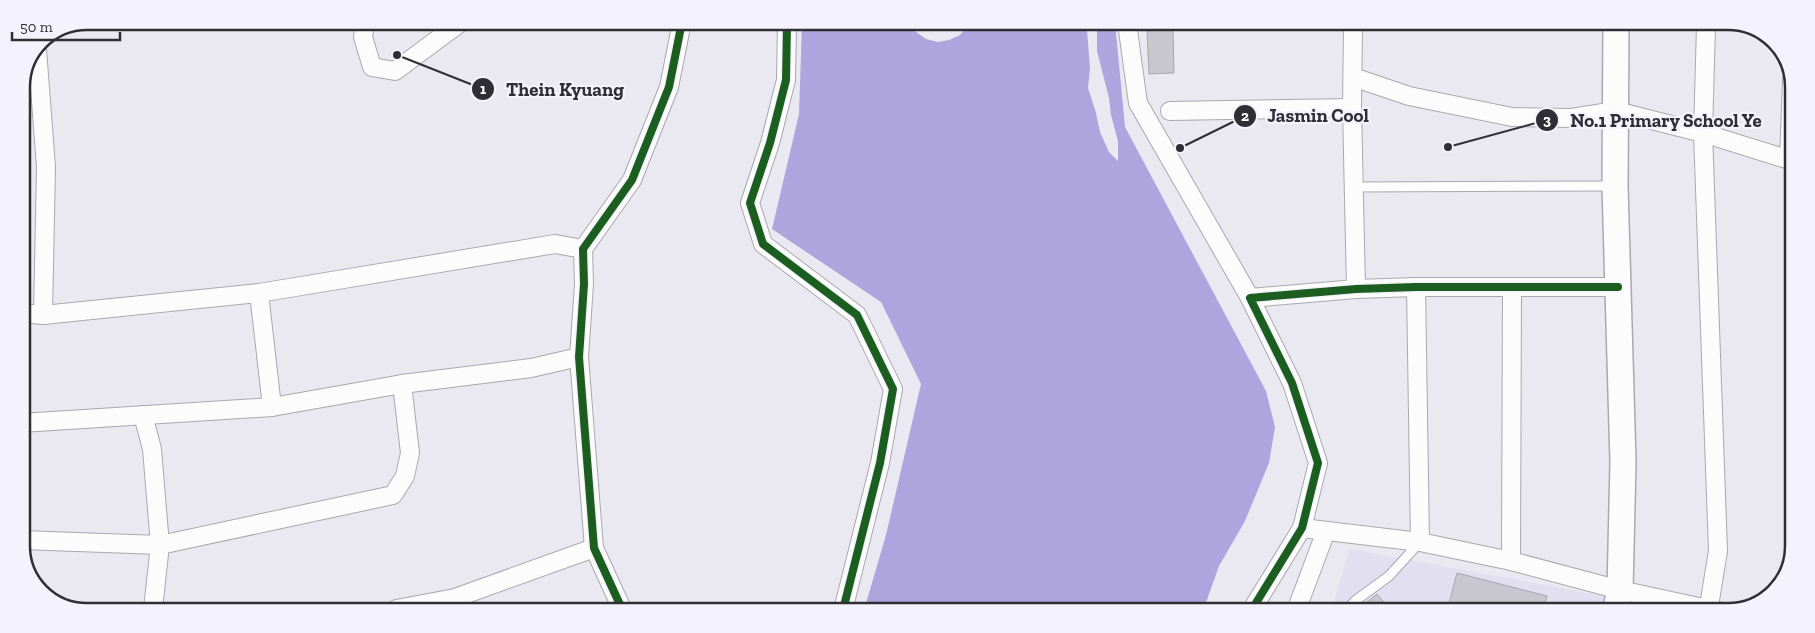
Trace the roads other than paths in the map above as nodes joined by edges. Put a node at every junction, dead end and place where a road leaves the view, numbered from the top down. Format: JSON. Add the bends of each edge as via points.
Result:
{"nodes":[{"id":1,"x":363,"y":30,"type":"edge"},
{"id":2,"x":450,"y":30,"type":"edge"},
{"id":3,"x":680,"y":30,"type":"edge"},
{"id":4,"x":787,"y":30,"type":"edge"},
{"id":5,"x":1128,"y":30,"type":"edge"},
{"id":6,"x":1353,"y":30,"type":"edge"},
{"id":7,"x":1616,"y":30,"type":"edge"},
{"id":8,"x":1706,"y":30,"type":"edge"},
{"id":9,"x":38,"y":59,"type":"edge"},
{"id":10,"x":1353,"y":77,"type":"junction"},
{"id":11,"x":1352,"y":108,"type":"junction"},
{"id":12,"x":1170,"y":111,"type":"dead end"},
{"id":13,"x":1616,"y":111,"type":"junction"},
{"id":14,"x":1703,"y":133,"type":"junction"},
{"id":15,"x":1785,"y":158,"type":"edge"},
{"id":16,"x":1615,"y":186,"type":"junction"},
{"id":17,"x":1354,"y":187,"type":"junction"},
{"id":18,"x":582,"y":248,"type":"junction"},
{"id":19,"x":1416,"y":287,"type":"junction"},
{"id":20,"x":1618,"y":287,"type":"junction"},
{"id":21,"x":1512,"y":288,"type":"junction"},
{"id":22,"x":1356,"y":289,"type":"junction"},
{"id":23,"x":260,"y":294,"type":"junction"},
{"id":24,"x":1250,"y":298,"type":"junction"},
{"id":25,"x":30,"y":314,"type":"edge"},
{"id":26,"x":43,"y":315,"type":"junction"},
{"id":27,"x":579,"y":357,"type":"junction"},
{"id":28,"x":402,"y":384,"type":"junction"},
{"id":29,"x":272,"y":407,"type":"junction"},
{"id":30,"x":143,"y":415,"type":"junction"},
{"id":31,"x":30,"y":422,"type":"edge"},
{"id":32,"x":1302,"y":528,"type":"junction"},
{"id":33,"x":1326,"y":532,"type":"junction"},
{"id":34,"x":30,"y":540,"type":"edge"},
{"id":35,"x":1420,"y":542,"type":"junction"},
{"id":36,"x":160,"y":545,"type":"junction"},
{"id":37,"x":594,"y":548,"type":"junction"},
{"id":38,"x":1511,"y":561,"type":"junction"},
{"id":39,"x":1617,"y":601,"type":"edge"},
{"id":40,"x":154,"y":603,"type":"edge"},
{"id":41,"x":428,"y":603,"type":"edge"},
{"id":42,"x":619,"y":603,"type":"edge"},
{"id":43,"x":845,"y":603,"type":"edge"},
{"id":44,"x":1256,"y":603,"type":"edge"},
{"id":45,"x":1299,"y":603,"type":"edge"},
{"id":46,"x":1353,"y":603,"type":"edge"},
{"id":47,"x":1638,"y":603,"type":"edge"},
{"id":48,"x":1714,"y":603,"type":"edge"}],
"edges":[{"from":1,"to":2,"type":"street","via":[[362,37],[372,67],[395,71]]},
{"from":3,"to":18,"type":"street","via":[[669,87],[632,180]]},
{"from":4,"to":43,"type":"street","via":[[786,80],[750,202],[763,244],[856,315],[893,389],[880,463]]},
{"from":5,"to":24,"type":"street","via":[[1138,103]]},
{"from":6,"to":10,"type":"street"},
{"from":7,"to":13,"type":"street"},
{"from":8,"to":14,"type":"street"},
{"from":9,"to":26,"type":"street","via":[[46,167]]},
{"from":10,"to":11,"type":"street"},
{"from":10,"to":13,"type":"street","via":[[1409,96],[1512,117],[1571,118]]},
{"from":11,"to":12,"type":"street"},
{"from":11,"to":17,"type":"street"},
{"from":13,"to":14,"type":"street"},
{"from":13,"to":16,"type":"street"},
{"from":14,"to":15,"type":"street"},
{"from":14,"to":48,"type":"street","via":[[1718,552]]},
{"from":16,"to":17,"type":"lane"},
{"from":16,"to":20,"type":"street"},
{"from":17,"to":22,"type":"street"},
{"from":18,"to":23,"type":"street","via":[[555,244]]},
{"from":18,"to":27,"type":"street","via":[[584,284]]},
{"from":19,"to":21,"type":"street"},
{"from":19,"to":22,"type":"street"},
{"from":19,"to":35,"type":"street"},
{"from":20,"to":21,"type":"street"},
{"from":20,"to":39,"type":"street","via":[[1623,462]]},
{"from":21,"to":38,"type":"street"},
{"from":22,"to":24,"type":"street"},
{"from":23,"to":26,"type":"street"},
{"from":23,"to":29,"type":"street"},
{"from":24,"to":32,"type":"street","via":[[1292,383],[1318,463]]},
{"from":25,"to":26,"type":"street"},
{"from":27,"to":28,"type":"street","via":[[530,368]]},
{"from":27,"to":37,"type":"street"},
{"from":28,"to":29,"type":"street"},
{"from":28,"to":36,"type":"street","via":[[410,453],[405,476],[392,495]]},
{"from":29,"to":30,"type":"street"},
{"from":30,"to":31,"type":"street"},
{"from":30,"to":36,"type":"street","via":[[152,449]]},
{"from":32,"to":33,"type":"street"},
{"from":32,"to":44,"type":"street"},
{"from":33,"to":35,"type":"street"},
{"from":33,"to":45,"type":"street"},
{"from":34,"to":36,"type":"street"},
{"from":35,"to":38,"type":"street"},
{"from":35,"to":46,"type":"lane","via":[[1389,576]]},
{"from":36,"to":40,"type":"street"},
{"from":37,"to":41,"type":"street","via":[[455,598]]},
{"from":37,"to":42,"type":"street"},
{"from":38,"to":39,"type":"street"},
{"from":39,"to":47,"type":"street"}]}
